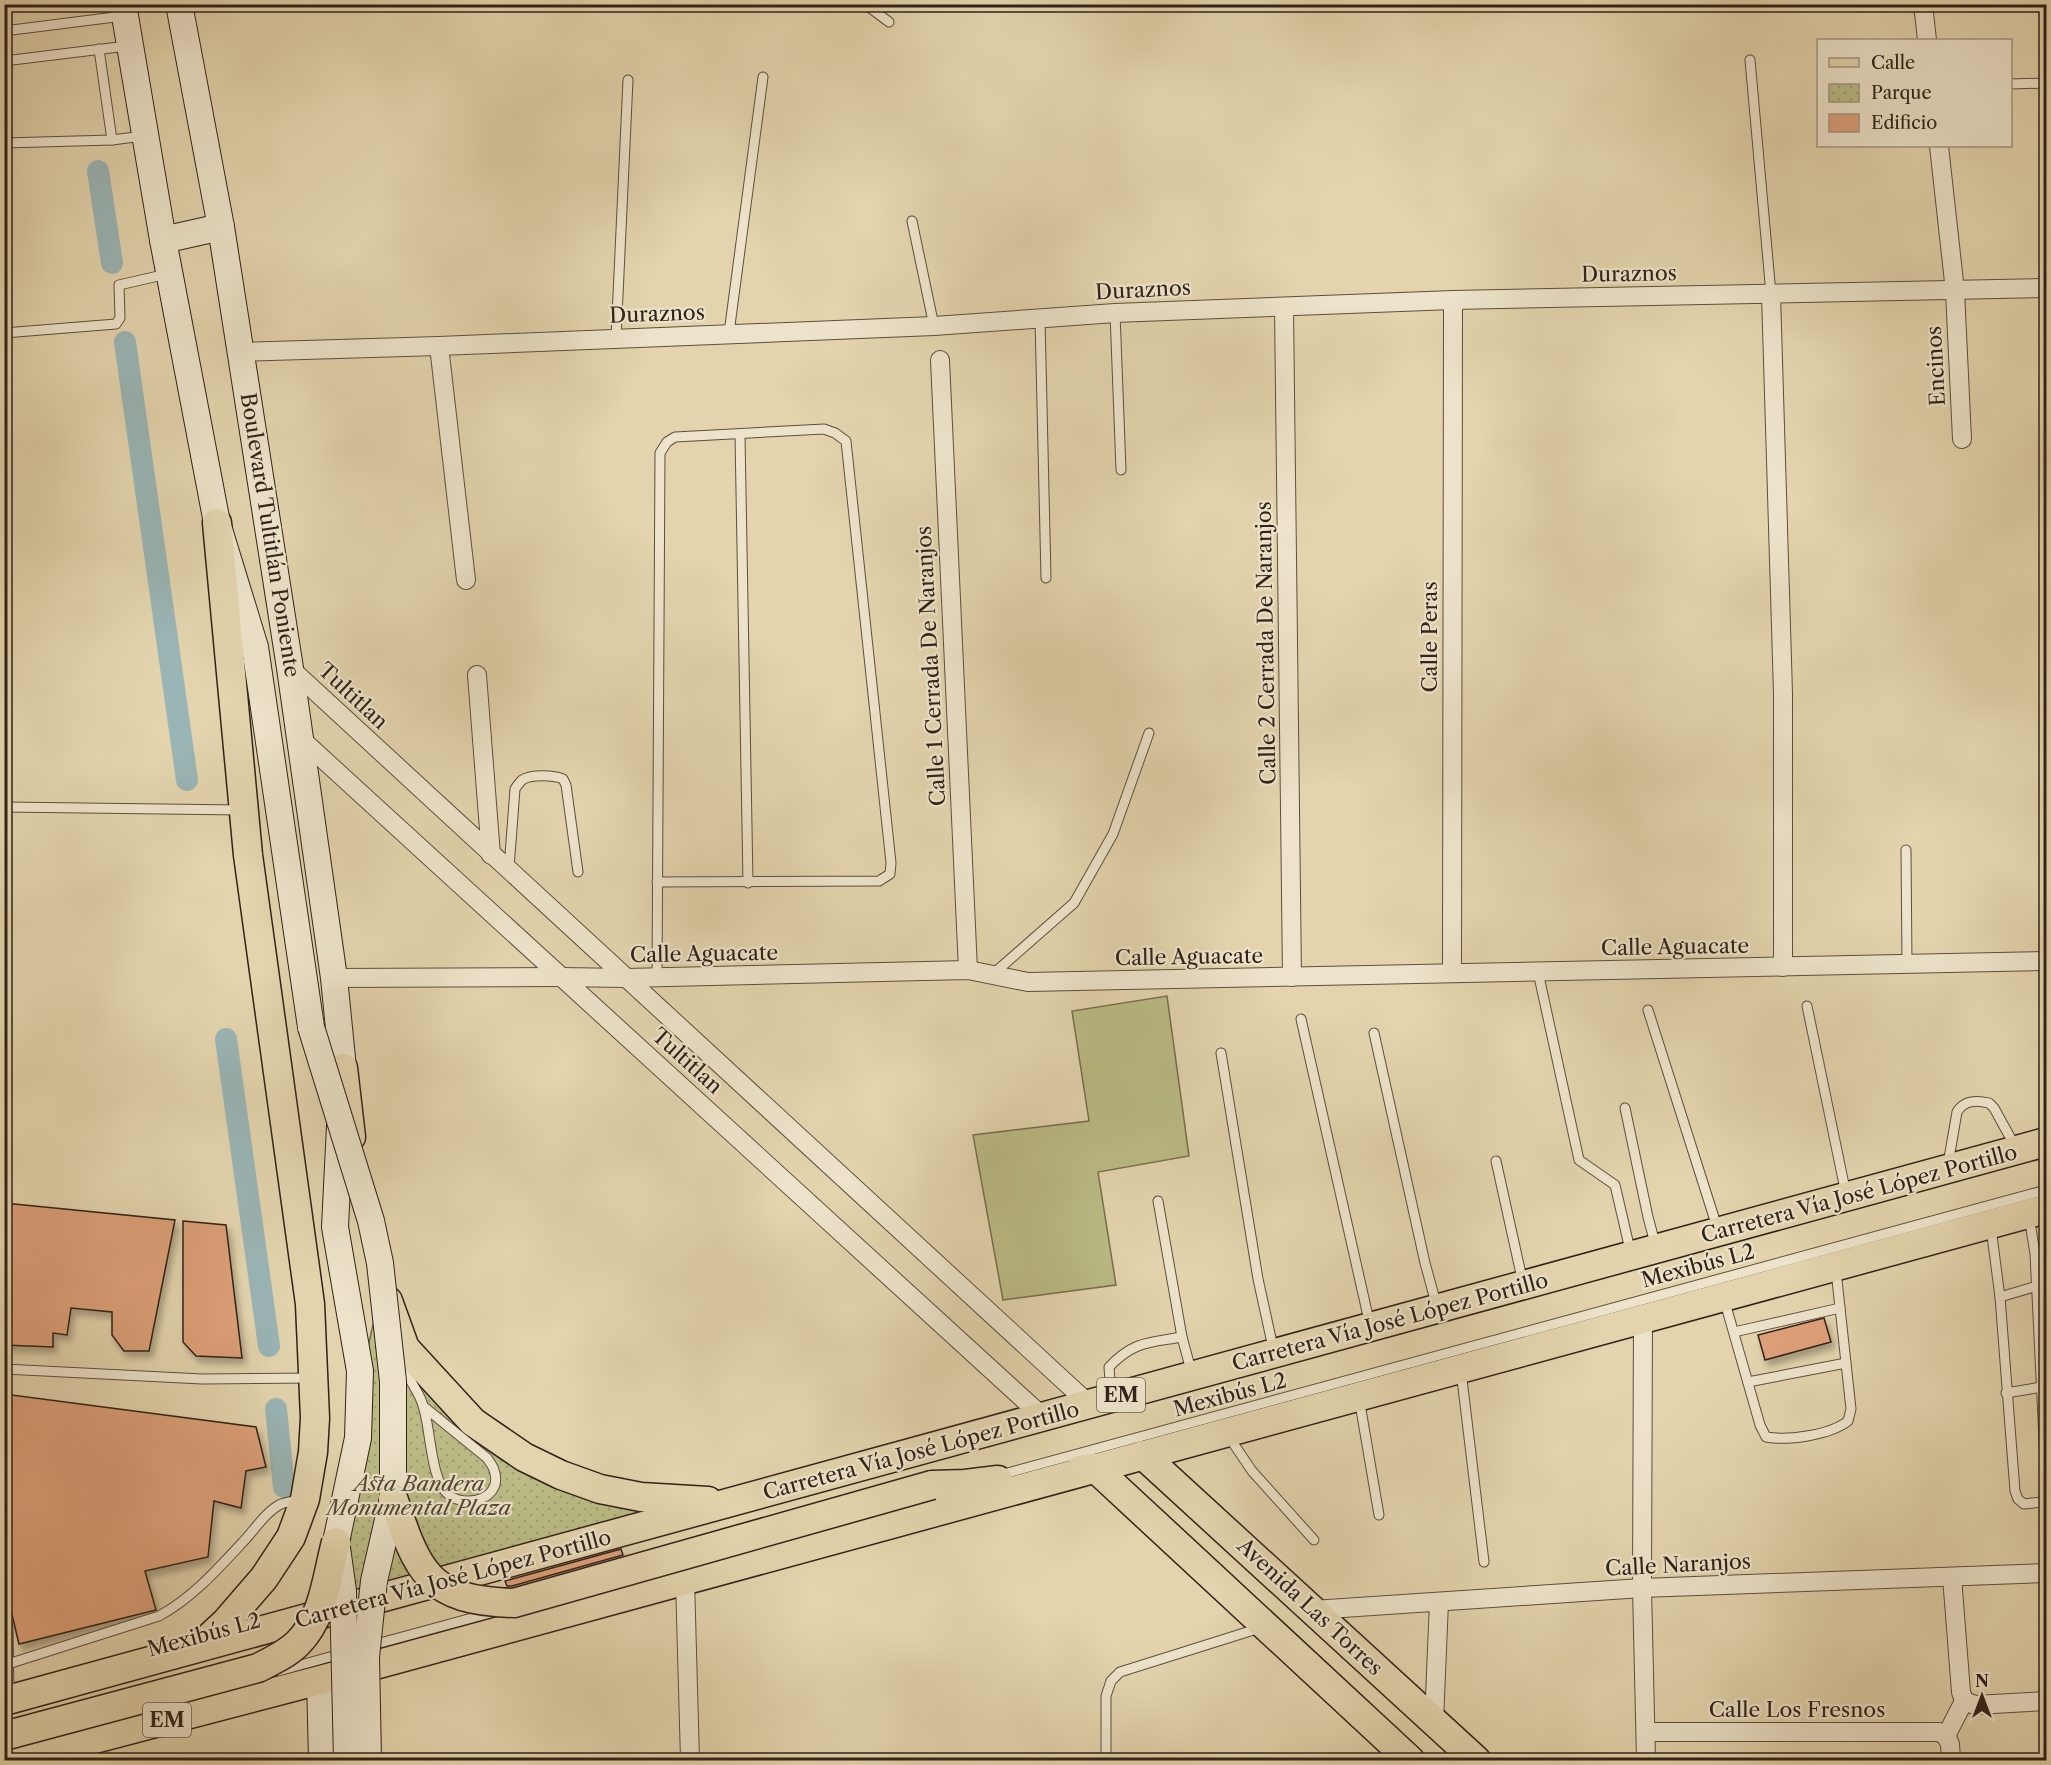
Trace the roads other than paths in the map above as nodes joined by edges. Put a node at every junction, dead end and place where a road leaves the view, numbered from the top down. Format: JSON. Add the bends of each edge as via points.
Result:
{"nodes":[{"id":1,"x":179,"y":4,"type":"edge"},
{"id":2,"x":865,"y":4,"type":"edge"},
{"id":3,"x":1923,"y":4,"type":"edge"},
{"id":4,"x":124,"y":10,"type":"edge"},
{"id":5,"x":889,"y":22,"type":"dead end"},
{"id":6,"x":4,"y":31,"type":"edge"},
{"id":7,"x":1927,"y":39,"type":"edge"},
{"id":8,"x":130,"y":45,"type":"junction"},
{"id":9,"x":99,"y":49,"type":"junction"},
{"id":10,"x":1750,"y":60,"type":"dead end"},
{"id":11,"x":4,"y":61,"type":"edge"},
{"id":12,"x":763,"y":77,"type":"dead end"},
{"id":13,"x":628,"y":80,"type":"dead end"},
{"id":14,"x":2046,"y":83,"type":"edge"},
{"id":15,"x":2012,"y":84,"type":"edge"},
{"id":16,"x":4,"y":114,"type":"edge"},
{"id":17,"x":145,"y":136,"type":"junction"},
{"id":18,"x":112,"y":140,"type":"junction"},
{"id":19,"x":6,"y":143,"type":"edge"},
{"id":20,"x":1939,"y":147,"type":"edge"},
{"id":21,"x":912,"y":221,"type":"dead end"},
{"id":22,"x":221,"y":227,"type":"junction"},
{"id":23,"x":163,"y":240,"type":"junction"},
{"id":24,"x":170,"y":273,"type":"junction"},
{"id":25,"x":2046,"y":288,"type":"edge"},
{"id":26,"x":1955,"y":291,"type":"junction"},
{"id":27,"x":1771,"y":294,"type":"junction"},
{"id":28,"x":1453,"y":300,"type":"junction"},
{"id":29,"x":1284,"y":308,"type":"junction"},
{"id":30,"x":1115,"y":313,"type":"junction"},
{"id":31,"x":1040,"y":320,"type":"junction"},
{"id":32,"x":934,"y":326,"type":"junction"},
{"id":33,"x":4,"y":333,"type":"edge"},
{"id":34,"x":729,"y":333,"type":"junction"},
{"id":35,"x":616,"y":338,"type":"junction"},
{"id":36,"x":439,"y":346,"type":"junction"},
{"id":37,"x":241,"y":352,"type":"junction"},
{"id":38,"x":940,"y":360,"type":"dead end"},
{"id":39,"x":740,"y":435,"type":"junction"},
{"id":40,"x":1962,"y":439,"type":"dead end"},
{"id":41,"x":1121,"y":470,"type":"dead end"},
{"id":42,"x":217,"y":523,"type":"junction"},
{"id":43,"x":1046,"y":578,"type":"dead end"},
{"id":44,"x":466,"y":580,"type":"dead end"},
{"id":45,"x":290,"y":668,"type":"junction"},
{"id":46,"x":477,"y":675,"type":"dead end"},
{"id":47,"x":1149,"y":733,"type":"dead end"},
{"id":48,"x":301,"y":739,"type":"junction"},
{"id":49,"x":4,"y":807,"type":"edge"},
{"id":50,"x":244,"y":810,"type":"junction"},
{"id":51,"x":1906,"y":850,"type":"dead end"},
{"id":52,"x":491,"y":855,"type":"junction"},
{"id":53,"x":508,"y":871,"type":"junction"},
{"id":54,"x":578,"y":872,"type":"dead end"},
{"id":55,"x":657,"y":882,"type":"junction"},
{"id":56,"x":748,"y":883,"type":"junction"},
{"id":57,"x":2046,"y":961,"type":"edge"},
{"id":58,"x":1907,"y":964,"type":"junction"},
{"id":59,"x":1783,"y":967,"type":"junction"},
{"id":60,"x":968,"y":970,"type":"junction"},
{"id":61,"x":1538,"y":972,"type":"junction"},
{"id":62,"x":1452,"y":974,"type":"junction"},
{"id":63,"x":992,"y":975,"type":"junction"},
{"id":64,"x":561,"y":977,"type":"junction"},
{"id":65,"x":1292,"y":977,"type":"junction"},
{"id":66,"x":334,"y":978,"type":"junction"},
{"id":67,"x":626,"y":978,"type":"junction"},
{"id":68,"x":657,"y":978,"type":"junction"},
{"id":69,"x":1807,"y":1006,"type":"dead end"},
{"id":70,"x":1648,"y":1010,"type":"dead end"},
{"id":71,"x":1300,"y":1019,"type":"dead end"},
{"id":72,"x":1374,"y":1033,"type":"dead end"},
{"id":73,"x":1221,"y":1053,"type":"dead end"},
{"id":74,"x":343,"y":1068,"type":"junction"},
{"id":75,"x":1625,"y":1108,"type":"dead end"},
{"id":76,"x":2046,"y":1142,"type":"edge"},
{"id":77,"x":2017,"y":1150,"type":"junction"},
{"id":78,"x":2046,"y":1152,"type":"edge"},
{"id":79,"x":1496,"y":1161,"type":"dead end"},
{"id":80,"x":1947,"y":1170,"type":"junction"},
{"id":81,"x":2046,"y":1190,"type":"edge"},
{"id":82,"x":1846,"y":1197,"type":"junction"},
{"id":83,"x":1158,"y":1201,"type":"dead end"},
{"id":84,"x":2038,"y":1212,"type":"edge"},
{"id":85,"x":1990,"y":1226,"type":"junction"},
{"id":86,"x":1719,"y":1232,"type":"junction"},
{"id":87,"x":1645,"y":1252,"type":"junction"},
{"id":88,"x":1836,"y":1266,"type":"junction"},
{"id":89,"x":1524,"y":1286,"type":"junction"},
{"id":90,"x":2037,"y":1286,"type":"junction"},
{"id":91,"x":1724,"y":1296,"type":"junction"},
{"id":92,"x":2000,"y":1297,"type":"junction"},
{"id":93,"x":1840,"y":1308,"type":"junction"},
{"id":94,"x":1438,"y":1309,"type":"junction"},
{"id":95,"x":1643,"y":1318,"type":"junction"},
{"id":96,"x":1371,"y":1327,"type":"junction"},
{"id":97,"x":1734,"y":1332,"type":"junction"},
{"id":98,"x":1182,"y":1337,"type":"junction"},
{"id":99,"x":405,"y":1348,"type":"junction"},
{"id":100,"x":1274,"y":1354,"type":"junction"},
{"id":101,"x":1846,"y":1364,"type":"junction"},
{"id":102,"x":1460,"y":1368,"type":"junction"},
{"id":103,"x":4,"y":1369,"type":"edge"},
{"id":104,"x":1192,"y":1376,"type":"junction"},
{"id":105,"x":314,"y":1378,"type":"junction"},
{"id":106,"x":1748,"y":1382,"type":"junction"},
{"id":107,"x":2042,"y":1387,"type":"junction"},
{"id":108,"x":2007,"y":1393,"type":"junction"},
{"id":109,"x":1359,"y":1396,"type":"junction"},
{"id":110,"x":1100,"y":1401,"type":"junction"},
{"id":111,"x":423,"y":1406,"type":"junction"},
{"id":112,"x":1043,"y":1417,"type":"junction"},
{"id":113,"x":1221,"y":1425,"type":"junction"},
{"id":114,"x":1143,"y":1455,"type":"junction"},
{"id":115,"x":1095,"y":1468,"type":"junction"},
{"id":116,"x":2046,"y":1479,"type":"edge"},
{"id":117,"x":965,"y":1484,"type":"junction"},
{"id":118,"x":2046,"y":1491,"type":"edge"},
{"id":119,"x":393,"y":1498,"type":"junction"},
{"id":120,"x":305,"y":1499,"type":"junction"},
{"id":121,"x":734,"y":1502,"type":"junction"},
{"id":122,"x":1379,"y":1515,"type":"dead end"},
{"id":123,"x":1314,"y":1540,"type":"dead end"},
{"id":124,"x":336,"y":1542,"type":"junction"},
{"id":125,"x":1484,"y":1562,"type":"dead end"},
{"id":126,"x":2046,"y":1574,"type":"edge"},
{"id":127,"x":1952,"y":1577,"type":"junction"},
{"id":128,"x":685,"y":1580,"type":"junction"},
{"id":129,"x":1642,"y":1588,"type":"junction"},
{"id":130,"x":1439,"y":1602,"type":"junction"},
{"id":131,"x":1313,"y":1610,"type":"junction"},
{"id":132,"x":1265,"y":1626,"type":"junction"},
{"id":133,"x":8,"y":1627,"type":"dead end"},
{"id":134,"x":196,"y":1650,"type":"junction"},
{"id":135,"x":9,"y":1664,"type":"junction"},
{"id":136,"x":320,"y":1680,"type":"junction"},
{"id":137,"x":1964,"y":1701,"type":"junction"},
{"id":138,"x":2046,"y":1701,"type":"edge"},
{"id":139,"x":6,"y":1703,"type":"edge"},
{"id":140,"x":1434,"y":1721,"type":"junction"},
{"id":141,"x":1646,"y":1732,"type":"junction"},
{"id":142,"x":4,"y":1736,"type":"edge"},
{"id":143,"x":1946,"y":1736,"type":"junction"},
{"id":144,"x":4,"y":1745,"type":"edge"},
{"id":145,"x":14,"y":1761,"type":"edge"},
{"id":146,"x":322,"y":1761,"type":"edge"},
{"id":147,"x":347,"y":1761,"type":"edge"},
{"id":148,"x":368,"y":1761,"type":"edge"},
{"id":149,"x":690,"y":1761,"type":"edge"},
{"id":150,"x":1106,"y":1761,"type":"edge"},
{"id":151,"x":1410,"y":1761,"type":"edge"},
{"id":152,"x":1476,"y":1761,"type":"edge"},
{"id":153,"x":1646,"y":1761,"type":"edge"},
{"id":154,"x":1951,"y":1761,"type":"edge"}],
"edges":[{"from":1,"to":22,"type":"street","name":"Boulevard Tultitlán Poniente"},
{"from":2,"to":5,"type":"lane"},
{"from":3,"to":7,"type":"street"},
{"from":4,"to":6,"type":"lane"},
{"from":4,"to":8,"type":"street","name":"Boulevard Tultitlán Poniente"},
{"from":8,"to":9,"type":"lane"},
{"from":8,"to":17,"type":"street","name":"Boulevard Tultitlán Poniente"},
{"from":9,"to":11,"type":"lane"},
{"from":9,"to":18,"type":"lane"},
{"from":10,"to":27,"type":"lane"},
{"from":12,"to":34,"type":"lane"},
{"from":13,"to":35,"type":"lane"},
{"from":14,"to":15,"type":"lane"},
{"from":16,"to":19,"type":"lane"},
{"from":17,"to":18,"type":"lane"},
{"from":17,"to":23,"type":"street","name":"Boulevard Tultitlán Poniente"},
{"from":18,"to":19,"type":"lane"},
{"from":20,"to":26,"type":"street","name":"Encinos"},
{"from":21,"to":32,"type":"lane"},
{"from":22,"to":23,"type":"street"},
{"from":22,"to":37,"type":"street","name":"Boulevard Tultitlán Poniente"},
{"from":23,"to":24,"type":"street","name":"Boulevard Tultitlán Poniente"},
{"from":24,"to":33,"type":"lane","via":[[119,285],[120,318],[116,324]]},
{"from":24,"to":42,"type":"street","name":"Boulevard Tultitlán Poniente"},
{"from":25,"to":26,"type":"street","name":"Duraznos"},
{"from":26,"to":27,"type":"street","name":"Duraznos"},
{"from":26,"to":40,"type":"street","name":"Encinos"},
{"from":27,"to":28,"type":"street","name":"Duraznos"},
{"from":27,"to":59,"type":"street","via":[[1783,693]]},
{"from":28,"to":29,"type":"street","name":"Duraznos"},
{"from":28,"to":62,"type":"street","name":"Calle Peras"},
{"from":29,"to":30,"type":"street","name":"Duraznos"},
{"from":29,"to":65,"type":"street","name":"Calle 2 Cerrada De Naranjos"},
{"from":30,"to":31,"type":"street","name":"Duraznos"},
{"from":30,"to":41,"type":"lane"},
{"from":31,"to":32,"type":"street","name":"Duraznos"},
{"from":31,"to":43,"type":"lane"},
{"from":32,"to":34,"type":"street","name":"Duraznos"},
{"from":34,"to":35,"type":"street","name":"Duraznos"},
{"from":35,"to":36,"type":"street","name":"Duraznos"},
{"from":36,"to":37,"type":"street","name":"Duraznos"},
{"from":36,"to":44,"type":"street"},
{"from":37,"to":45,"type":"street","name":"Boulevard Tultitlán Poniente"},
{"from":38,"to":60,"type":"street","name":"Calle 1 Cerrada De Naranjos"},
{"from":39,"to":55,"type":"lane","via":[[675,437],[660,453]]},
{"from":39,"to":56,"type":"lane"},
{"from":39,"to":56,"type":"lane","via":[[824,429],[846,441],[891,863],[890,874],[879,881]]},
{"from":42,"to":50,"type":"main road"},
{"from":42,"to":119,"type":"street","name":"Boulevard Tultitlán Poniente","bridge":true,"via":[[255,647],[311,1027],[371,1221],[380,1263],[393,1381]]},
{"from":45,"to":48,"type":"street","name":"Boulevard Tultitlán Poniente"},
{"from":45,"to":52,"type":"street","name":"Tultitlan"},
{"from":46,"to":52,"type":"street"},
{"from":47,"to":63,"type":"lane","via":[[1113,834],[1074,903]]},
{"from":48,"to":64,"type":"street","name":"Tultitlan"},
{"from":48,"to":66,"type":"street","name":"Boulevard Tultitlán Poniente"},
{"from":49,"to":50,"type":"lane"},
{"from":50,"to":105,"type":"main road","via":[[310,1304]]},
{"from":51,"to":58,"type":"lane"},
{"from":52,"to":53,"type":"street","name":"Tultitlan"},
{"from":53,"to":54,"type":"lane","via":[[515,789],[521,781],[556,776],[566,785]]},
{"from":53,"to":67,"type":"street","name":"Tultitlan"},
{"from":55,"to":56,"type":"lane"},
{"from":55,"to":68,"type":"lane"},
{"from":57,"to":58,"type":"street","name":"Calle Aguacate"},
{"from":58,"to":59,"type":"street","name":"Calle Aguacate"},
{"from":59,"to":61,"type":"street","name":"Calle Aguacate"},
{"from":60,"to":63,"type":"street","name":"Calle Aguacate"},
{"from":60,"to":68,"type":"street","name":"Calle Aguacate"},
{"from":61,"to":62,"type":"street","name":"Calle Aguacate"},
{"from":61,"to":87,"type":"lane","via":[[1579,1160],[1615,1185]]},
{"from":62,"to":65,"type":"street","name":"Calle Aguacate"},
{"from":63,"to":65,"type":"street","name":"Calle Aguacate","via":[[1028,982]]},
{"from":64,"to":66,"type":"street","name":"Calle Aguacate"},
{"from":64,"to":67,"type":"street","name":"Calle Aguacate"},
{"from":64,"to":112,"type":"street","name":"Tultitlan"},
{"from":66,"to":74,"type":"street","name":"Boulevard Tultitlán Poniente"},
{"from":67,"to":68,"type":"street","name":"Calle Aguacate"},
{"from":67,"to":110,"type":"street","name":"Tultitlan"},
{"from":69,"to":82,"type":"lane"},
{"from":70,"to":86,"type":"lane"},
{"from":71,"to":96,"type":"lane"},
{"from":72,"to":94,"type":"lane"},
{"from":73,"to":100,"type":"lane"},
{"from":74,"to":99,"type":"main road","via":[[358,1203]]},
{"from":74,"to":124,"type":"street","name":"Boulevard Tultitlán Poniente","via":[[335,1227],[360,1371],[358,1438]]},
{"from":75,"to":87,"type":"lane","via":[[1648,1217]]},
{"from":76,"to":77,"type":"main road","name":"Carretera Vía José López Portillo","number":"EM"},
{"from":77,"to":80,"type":"main road","name":"Carretera Vía José López Portillo","number":"EM"},
{"from":77,"to":80,"type":"lane","via":[[1989,1103],[1967,1102],[1957,1112]]},
{"from":78,"to":139,"type":"lane","name":"Mexibús L2"},
{"from":79,"to":89,"type":"lane"},
{"from":80,"to":82,"type":"main road","name":"Carretera Vía José López Portillo","number":"EM"},
{"from":81,"to":113,"type":"lane","name":"Mexibús L2"},
{"from":82,"to":86,"type":"main road","name":"Carretera Vía José López Portillo","number":"EM"},
{"from":83,"to":98,"type":"lane"},
{"from":84,"to":85,"type":"main road","number":"EM"},
{"from":84,"to":90,"type":"lane"},
{"from":85,"to":88,"type":"main road","number":"EM"},
{"from":85,"to":92,"type":"lane"},
{"from":86,"to":87,"type":"main road","name":"Carretera Vía José López Portillo","number":"EM"},
{"from":87,"to":89,"type":"main road","name":"Carretera Vía José López Portillo","number":"EM"},
{"from":88,"to":91,"type":"main road","number":"EM"},
{"from":88,"to":93,"type":"lane"},
{"from":89,"to":94,"type":"main road","name":"Carretera Vía José López Portillo","number":"EM"},
{"from":90,"to":92,"type":"lane"},
{"from":90,"to":107,"type":"lane"},
{"from":91,"to":95,"type":"main road","number":"EM"},
{"from":91,"to":97,"type":"lane"},
{"from":92,"to":108,"type":"lane"},
{"from":93,"to":97,"type":"lane"},
{"from":93,"to":101,"type":"lane"},
{"from":94,"to":96,"type":"main road","name":"Carretera Vía José López Portillo","number":"EM"},
{"from":95,"to":102,"type":"main road","number":"EM"},
{"from":95,"to":129,"type":"street"},
{"from":96,"to":100,"type":"main road","name":"Carretera Vía José López Portillo","number":"EM"},
{"from":97,"to":106,"type":"lane"},
{"from":98,"to":104,"type":"lane"},
{"from":98,"to":110,"type":"lane","via":[[1140,1344],[1124,1352],[1110,1367]]},
{"from":99,"to":111,"type":"lane","via":[[411,1380]]},
{"from":99,"to":121,"type":"main road","via":[[473,1422],[524,1457],[561,1476],[641,1497]]},
{"from":100,"to":104,"type":"main road","name":"Carretera Vía José López Portillo","number":"EM"},
{"from":101,"to":106,"type":"lane"},
{"from":101,"to":106,"type":"lane","via":[[1851,1409],[1848,1421],[1838,1429],[1781,1440],[1766,1437]]},
{"from":102,"to":109,"type":"main road","number":"EM"},
{"from":102,"to":125,"type":"lane"},
{"from":103,"to":105,"type":"lane","via":[[202,1378]]},
{"from":104,"to":110,"type":"main road","name":"Carretera Vía José López Portillo","number":"EM"},
{"from":105,"to":120,"type":"main road","via":[[313,1452]]},
{"from":107,"to":108,"type":"lane"},
{"from":107,"to":116,"type":"lane"},
{"from":108,"to":118,"type":"lane","via":[[2018,1499],[2024,1504],[2042,1502]]},
{"from":109,"to":113,"type":"main road","number":"EM"},
{"from":109,"to":122,"type":"lane"},
{"from":110,"to":112,"type":"main road","name":"Carretera Vía José López Portillo","number":"EM"},
{"from":111,"to":111,"type":"lane","via":[[494,1469],[491,1492],[480,1500],[465,1502],[447,1494],[437,1476]]},
{"from":112,"to":121,"type":"main road","name":"Carretera Vía José López Portillo","number":"EM"},
{"from":113,"to":114,"type":"main road","number":"EM"},
{"from":113,"to":117,"type":"lane","name":"Mexibús L2"},
{"from":113,"to":123,"type":"lane","via":[[1252,1471]]},
{"from":114,"to":115,"type":"main road","number":"EM"},
{"from":114,"to":131,"type":"main road","name":"Avenida Las Torres"},
{"from":115,"to":117,"type":"main road"},
{"from":115,"to":128,"type":"main road","number":"EM"},
{"from":115,"to":132,"type":"main road"},
{"from":117,"to":119,"type":"main road","bridge":true,"via":[[932,1485],[514,1603],[465,1597],[444,1589],[429,1577],[407,1541]]},
{"from":117,"to":144,"type":"lane","name":"Mexibús L2"},
{"from":119,"to":148,"type":"street","name":"Boulevard Tultitlán Poniente","bridge":true,"via":[[374,1581],[366,1657]]},
{"from":120,"to":134,"type":"main road","via":[[291,1537],[264,1578]]},
{"from":120,"to":135,"type":"lane","via":[[281,1504],[268,1513],[218,1568],[172,1609]]},
{"from":121,"to":134,"type":"main road","name":"Carretera Vía José López Portillo","number":"EM"},
{"from":124,"to":142,"type":"main road","bridge":true,"via":[[316,1617],[297,1644],[279,1658],[258,1668]]},
{"from":124,"to":147,"type":"street","bridge":true,"via":[[343,1591]]},
{"from":126,"to":127,"type":"street","name":"Calle Naranjos"},
{"from":127,"to":129,"type":"street","name":"Calle Naranjos"},
{"from":127,"to":137,"type":"street"},
{"from":128,"to":136,"type":"main road","number":"EM"},
{"from":128,"to":149,"type":"street"},
{"from":129,"to":130,"type":"street","name":"Calle Naranjos"},
{"from":129,"to":141,"type":"street"},
{"from":130,"to":131,"type":"street","name":"Calle Naranjos"},
{"from":130,"to":140,"type":"street"},
{"from":131,"to":140,"type":"main road","name":"Avenida Las Torres"},
{"from":132,"to":150,"type":"lane","via":[[1120,1672],[1111,1681],[1106,1696]]},
{"from":132,"to":151,"type":"main road"},
{"from":133,"to":135,"type":"lane"},
{"from":134,"to":139,"type":"main road","name":"Carretera Vía José López Portillo","number":"EM"},
{"from":135,"to":139,"type":"lane"},
{"from":136,"to":145,"type":"main road","number":"EM"},
{"from":136,"to":146,"type":"street"},
{"from":137,"to":138,"type":"street","via":[[1975,1705]]},
{"from":137,"to":143,"type":"street"},
{"from":140,"to":152,"type":"main road","name":"Avenida Las Torres"},
{"from":141,"to":143,"type":"street","name":"Calle Los Fresnos","via":[[1939,1732]]},
{"from":141,"to":153,"type":"street"},
{"from":143,"to":154,"type":"street"}]}
